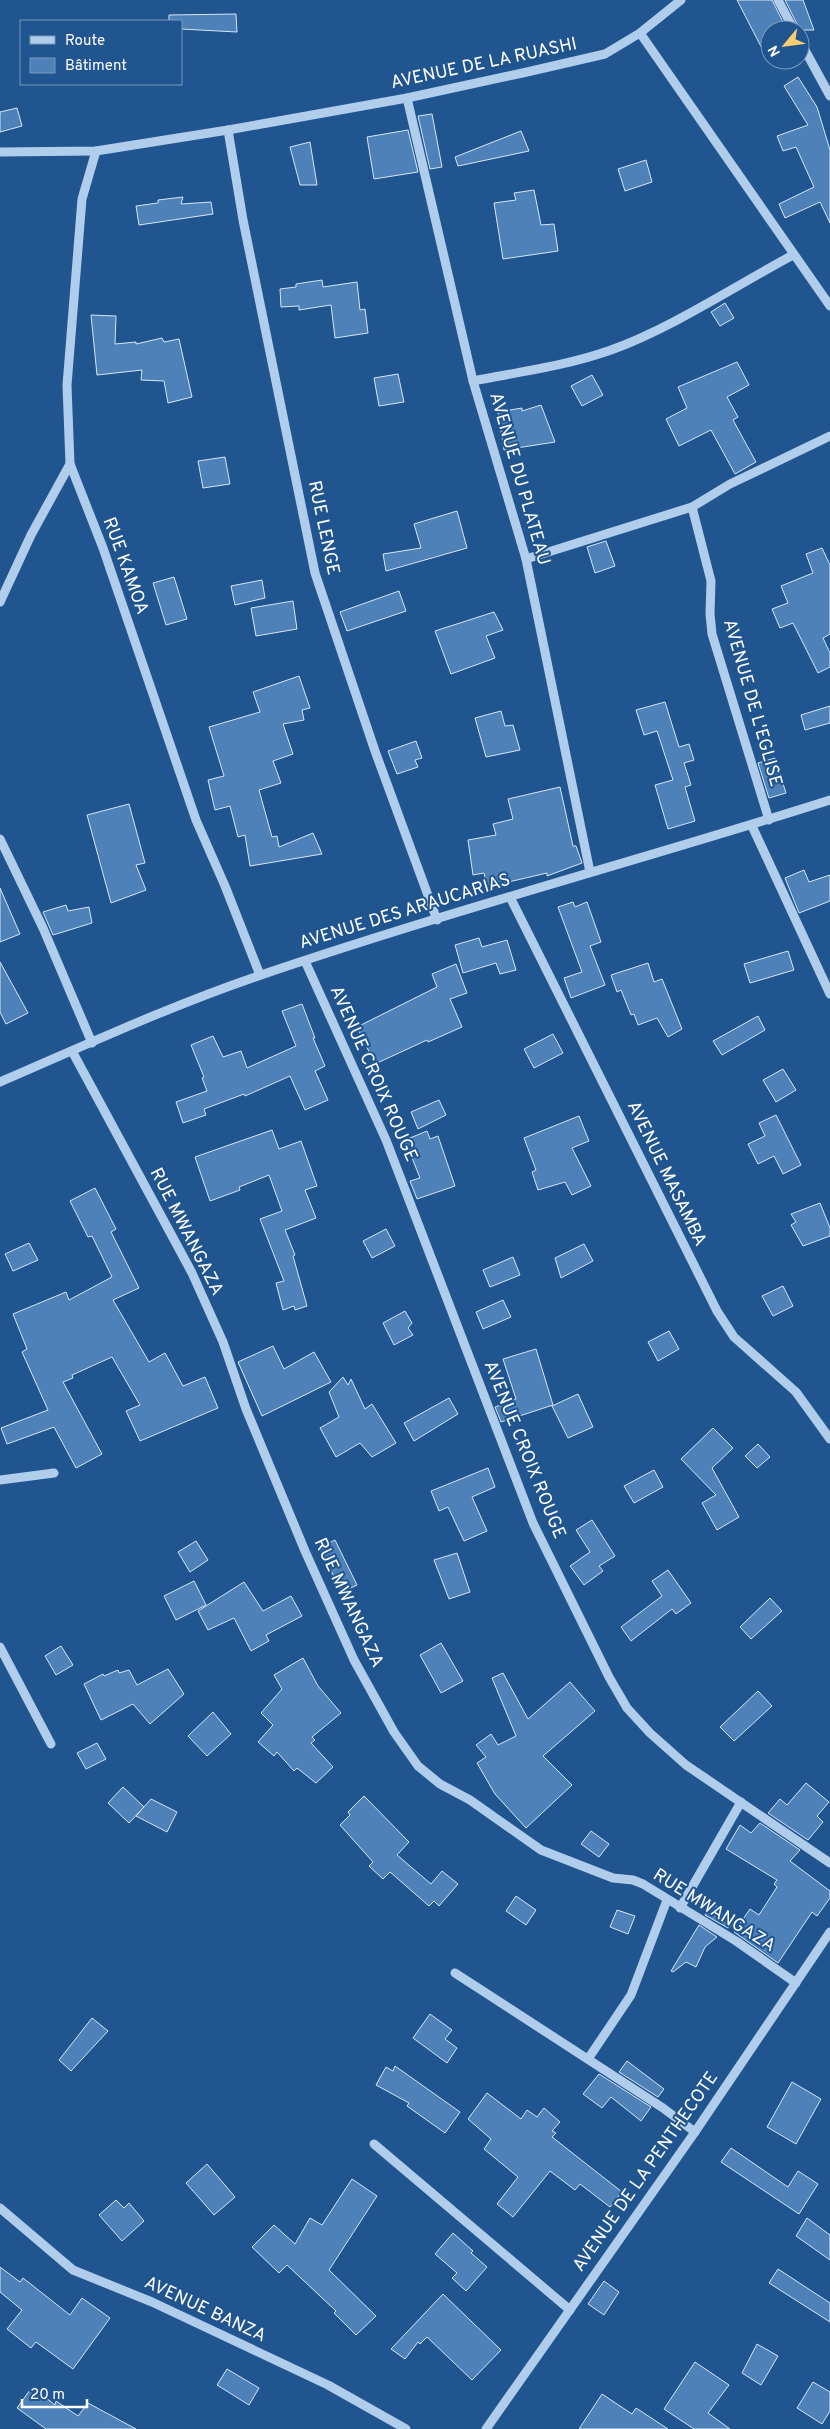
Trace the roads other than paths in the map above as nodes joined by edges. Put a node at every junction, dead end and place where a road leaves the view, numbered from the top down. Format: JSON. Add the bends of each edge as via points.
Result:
{"nodes":[{"id":1,"x":681,"y":0,"type":"edge"},
{"id":2,"x":778,"y":0,"type":"edge"},
{"id":3,"x":789,"y":20,"type":"edge"},
{"id":4,"x":640,"y":33,"type":"junction"},
{"id":5,"x":810,"y":59,"type":"edge"},
{"id":6,"x":830,"y":96,"type":"edge"},
{"id":7,"x":407,"y":98,"type":"junction"},
{"id":8,"x":228,"y":130,"type":"junction"},
{"id":9,"x":96,"y":151,"type":"junction"},
{"id":10,"x":0,"y":152,"type":"edge"},
{"id":11,"x":793,"y":255,"type":"junction"},
{"id":12,"x":830,"y":306,"type":"edge"},
{"id":13,"x":473,"y":381,"type":"junction"},
{"id":14,"x":830,"y":436,"type":"edge"},
{"id":15,"x":70,"y":464,"type":"junction"},
{"id":16,"x":692,"y":507,"type":"junction"},
{"id":17,"x":526,"y":559,"type":"junction"},
{"id":18,"x":0,"y":602,"type":"edge"},
{"id":19,"x":830,"y":800,"type":"edge"},
{"id":20,"x":769,"y":820,"type":"junction"},
{"id":21,"x":752,"y":826,"type":"junction"},
{"id":22,"x":0,"y":839,"type":"edge"},
{"id":23,"x":590,"y":872,"type":"junction"},
{"id":24,"x":510,"y":897,"type":"junction"},
{"id":25,"x":437,"y":920,"type":"junction"},
{"id":26,"x":305,"y":961,"type":"junction"},
{"id":27,"x":260,"y":975,"type":"junction"},
{"id":28,"x":830,"y":994,"type":"edge"},
{"id":29,"x":92,"y":1043,"type":"junction"},
{"id":30,"x":72,"y":1051,"type":"junction"},
{"id":31,"x":0,"y":1082,"type":"edge"},
{"id":32,"x":830,"y":1439,"type":"edge"},
{"id":33,"x":54,"y":1472,"type":"dead end"},
{"id":34,"x":0,"y":1480,"type":"edge"},
{"id":35,"x":0,"y":1647,"type":"edge"},
{"id":36,"x":51,"y":1744,"type":"dead end"},
{"id":37,"x":741,"y":1802,"type":"junction"},
{"id":38,"x":830,"y":1863,"type":"edge"},
{"id":39,"x":667,"y":1900,"type":"junction"},
{"id":40,"x":680,"y":1908,"type":"junction"},
{"id":41,"x":830,"y":1932,"type":"edge"},
{"id":42,"x":455,"y":1974,"type":"dead end"},
{"id":43,"x":796,"y":1983,"type":"junction"},
{"id":44,"x":588,"y":2059,"type":"junction"},
{"id":45,"x":695,"y":2132,"type":"junction"},
{"id":46,"x":374,"y":2144,"type":"dead end"},
{"id":47,"x":0,"y":2208,"type":"edge"},
{"id":48,"x":570,"y":2310,"type":"junction"},
{"id":49,"x":406,"y":2429,"type":"edge"},
{"id":50,"x":486,"y":2429,"type":"edge"}],
"edges":[{"from":1,"to":4,"type":"street","name":"AVENUE DE LA RUASHI"},
{"from":2,"to":3,"type":"street"},
{"from":4,"to":7,"type":"street","name":"AVENUE DE LA RUASHI","via":[[605,54]]},
{"from":4,"to":11,"type":"street"},
{"from":5,"to":6,"type":"street"},
{"from":7,"to":8,"type":"street","name":"AVENUE DE LA RUASHI"},
{"from":7,"to":13,"type":"street","name":"AVENUE DU PLATEAU"},
{"from":8,"to":9,"type":"street","name":"AVENUE DE LA RUASHI"},
{"from":8,"to":25,"type":"street","name":"RUE LENGE","via":[[243,220],[315,573]]},
{"from":9,"to":10,"type":"street","name":"AVENUE DE LA RUASHI"},
{"from":9,"to":15,"type":"street","name":"RUE KAMOA","via":[[82,199],[67,386]]},
{"from":11,"to":12,"type":"street"},
{"from":11,"to":13,"type":"street","via":[[680,317],[611,350],[567,363]]},
{"from":13,"to":17,"type":"street","name":"AVENUE DU PLATEAU"},
{"from":14,"to":16,"type":"street","via":[[730,484]]},
{"from":15,"to":18,"type":"street","via":[[31,535]]},
{"from":15,"to":27,"type":"street","name":"RUE KAMOA","via":[[196,820]]},
{"from":16,"to":17,"type":"street"},
{"from":16,"to":20,"type":"street","name":"AVENUE DE L'EGLISE","via":[[711,582],[712,634]]},
{"from":17,"to":23,"type":"street","name":"AVENUE DU PLATEAU"},
{"from":19,"to":20,"type":"street","name":"AVENUE DES ARAUCARIAS"},
{"from":20,"to":21,"type":"street","name":"AVENUE DES ARAUCARIAS"},
{"from":21,"to":23,"type":"street","name":"AVENUE DES ARAUCARIAS"},
{"from":21,"to":28,"type":"street"},
{"from":22,"to":29,"type":"street","via":[[44,928]]},
{"from":23,"to":24,"type":"street","name":"AVENUE DES ARAUCARIAS"},
{"from":24,"to":25,"type":"street","name":"AVENUE DES ARAUCARIAS"},
{"from":24,"to":32,"type":"street","name":"AVENUE MASAMBA","via":[[717,1311],[734,1336],[796,1392]]},
{"from":25,"to":26,"type":"street","name":"AVENUE DES ARAUCARIAS"},
{"from":26,"to":27,"type":"street","name":"AVENUE DES ARAUCARIAS"},
{"from":26,"to":37,"type":"street","name":"AVENUE CROIX ROUGE","via":[[386,1140],[533,1523],[609,1677],[627,1708],[650,1733],[686,1765]]},
{"from":27,"to":29,"type":"street","name":"AVENUE DES ARAUCARIAS"},
{"from":29,"to":30,"type":"street","name":"AVENUE DES ARAUCARIAS"},
{"from":30,"to":31,"type":"street","name":"AVENUE DES ARAUCARIAS"},
{"from":30,"to":39,"type":"street","name":"RUE MWANGAZA","via":[[192,1273],[338,1625],[374,1696],[418,1766],[440,1784],[470,1800],[542,1850],[604,1875],[643,1884]]},
{"from":33,"to":34,"type":"street"},
{"from":35,"to":36,"type":"street"},
{"from":37,"to":38,"type":"street","name":"AVENUE CROIX ROUGE"},
{"from":37,"to":40,"type":"street"},
{"from":39,"to":40,"type":"street","name":"RUE MWANGAZA"},
{"from":39,"to":44,"type":"street","via":[[631,1994]]},
{"from":40,"to":43,"type":"street","name":"RUE MWANGAZA"},
{"from":41,"to":43,"type":"street","name":"AVENUE DE LA PENTHECOTE"},
{"from":42,"to":44,"type":"street"},
{"from":43,"to":45,"type":"street","name":"AVENUE DE LA PENTHECOTE"},
{"from":44,"to":45,"type":"street"},
{"from":45,"to":48,"type":"street","name":"AVENUE DE LA PENTHECOTE"},
{"from":46,"to":48,"type":"street"},
{"from":47,"to":49,"type":"street","name":"AVENUE BANZA","via":[[73,2270],[152,2302],[328,2385]]},
{"from":48,"to":50,"type":"street","name":"AVENUE DE LA PENTHECOTE"}]}
